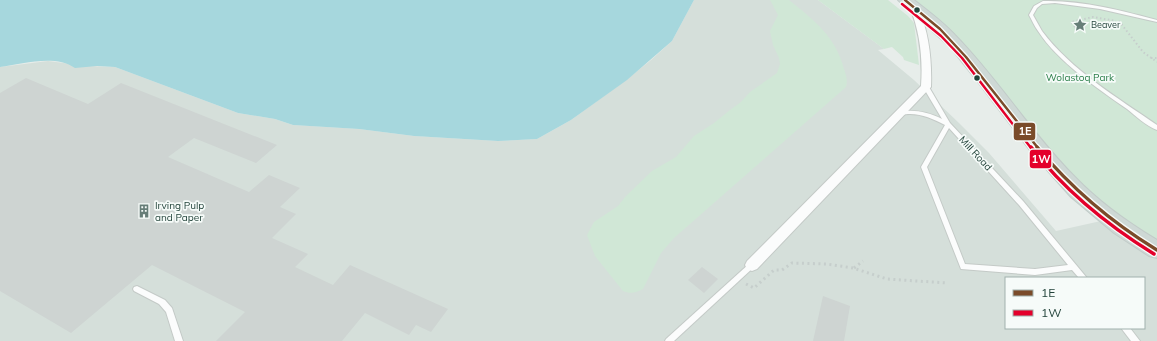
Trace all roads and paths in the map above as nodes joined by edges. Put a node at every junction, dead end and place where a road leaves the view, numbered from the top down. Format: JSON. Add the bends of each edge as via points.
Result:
{"nodes":[{"id":1,"x":910,"y":4,"type":"edge"},
{"id":2,"x":1102,"y":6,"type":"junction"},
{"id":3,"x":1118,"y":21,"type":"junction"},
{"id":4,"x":1157,"y":21,"type":"edge"},
{"id":5,"x":1075,"y":27,"type":"dead end"},
{"id":6,"x":1151,"y":58,"type":"junction"},
{"id":7,"x":1157,"y":58,"type":"edge"},
{"id":8,"x":1157,"y":62,"type":"edge"},
{"id":9,"x":926,"y":87,"type":"junction"},
{"id":10,"x":898,"y":114,"type":"junction"},
{"id":11,"x":948,"y":124,"type":"junction"},
{"id":12,"x":1157,"y":128,"type":"edge"},
{"id":13,"x":1157,"y":253,"type":"edge"},
{"id":14,"x":863,"y":261,"type":"dead end"},
{"id":15,"x":752,"y":265,"type":"joint"},
{"id":16,"x":1074,"y":267,"type":"junction"},
{"id":17,"x":853,"y":268,"type":"junction"},
{"id":18,"x":1082,"y":277,"type":"edge"},
{"id":19,"x":736,"y":280,"type":"junction"},
{"id":20,"x":947,"y":283,"type":"dead end"},
{"id":21,"x":137,"y":289,"type":"dead end"},
{"id":22,"x":1126,"y":329,"type":"edge"},
{"id":23,"x":179,"y":341,"type":"edge"},
{"id":24,"x":670,"y":341,"type":"edge"},
{"id":25,"x":1136,"y":341,"type":"edge"}],
"edges":[{"from":1,"to":9,"type":"street","via":[[923,26],[928,67]]},
{"from":1,"to":13,"type":"main road","via":[[956,44],[1069,184],[1110,219]]},
{"from":2,"to":3,"type":"path"},
{"from":2,"to":4,"type":"lane"},
{"from":2,"to":12,"type":"lane","via":[[1071,0],[1048,1],[1036,6],[1031,15],[1053,48],[1080,72]]},
{"from":3,"to":5,"type":"path","via":[[1093,17],[1071,22]]},
{"from":3,"to":6,"type":"path"},
{"from":6,"to":7,"type":"path"},
{"from":6,"to":8,"type":"path"},
{"from":9,"to":10,"type":"street"},
{"from":9,"to":11,"type":"lane","name":"Mill Road"},
{"from":10,"to":11,"type":"lane","via":[[918,112]]},
{"from":10,"to":15,"type":"street"},
{"from":11,"to":16,"type":"lane","name":"Mill Road","via":[[1007,187]]},
{"from":11,"to":16,"type":"lane","via":[[924,167],[963,267],[1035,272]]},
{"from":14,"to":17,"type":"path"},
{"from":15,"to":19,"type":"lane"},
{"from":16,"to":18,"type":"lane","name":"Mill Road"},
{"from":17,"to":19,"type":"path","via":[[792,263],[782,270],[774,270],[754,288]]},
{"from":17,"to":20,"type":"path","via":[[887,279]]},
{"from":19,"to":24,"type":"lane"},
{"from":21,"to":23,"type":"lane","via":[[162,302],[169,310]]},
{"from":22,"to":25,"type":"lane"}]}
